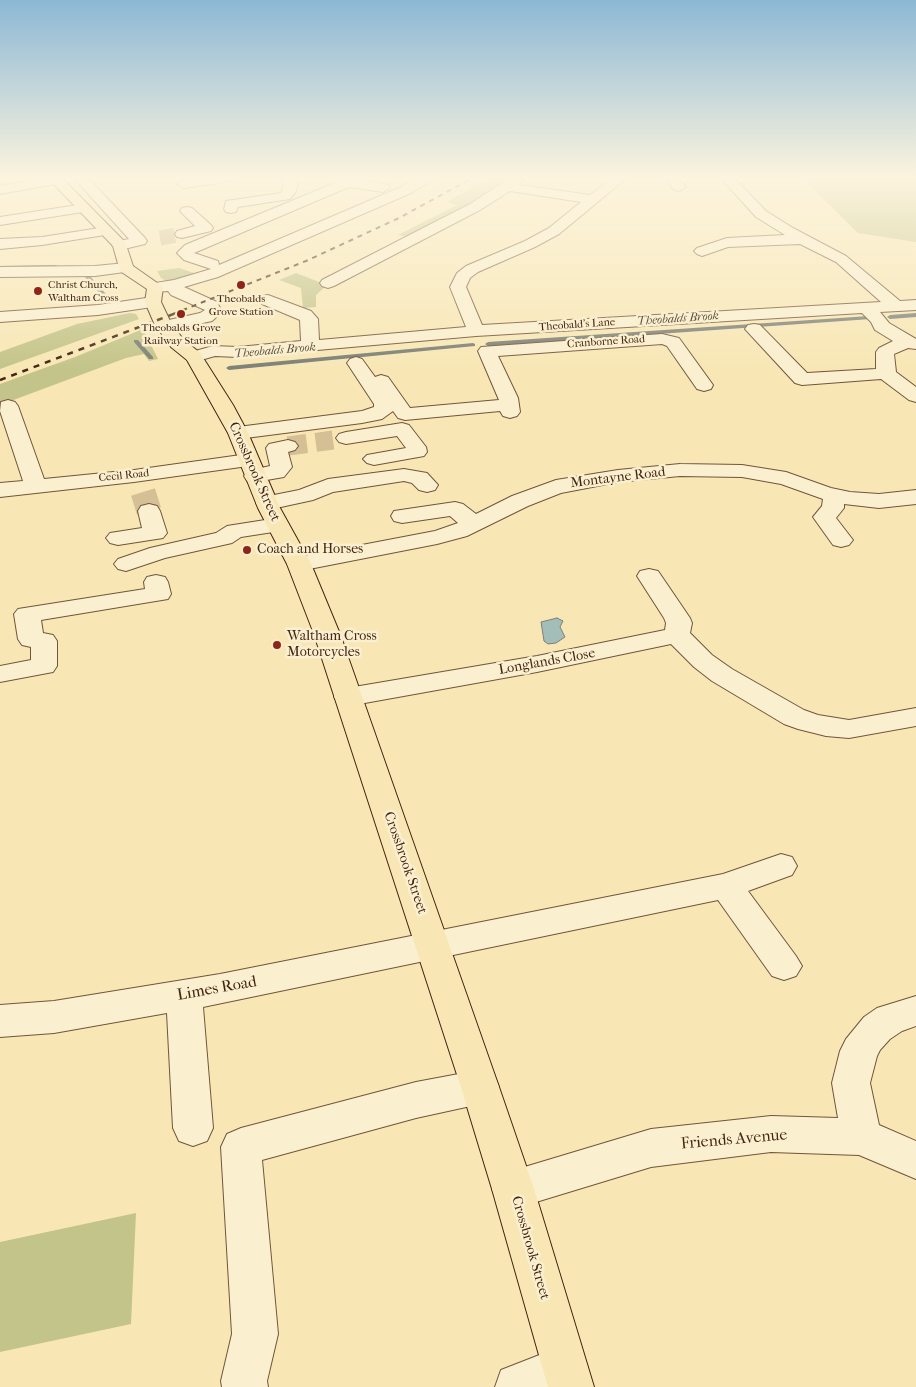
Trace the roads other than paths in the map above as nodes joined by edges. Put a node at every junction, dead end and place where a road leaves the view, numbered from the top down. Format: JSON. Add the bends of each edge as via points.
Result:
{"nodes":[{"id":1,"x":44,"y":241,"type":"edge"},
{"id":2,"x":116,"y":241,"type":"edge"},
{"id":3,"x":142,"y":241,"type":"tunnel mouth"},
{"id":4,"x":208,"y":241,"type":"edge"},
{"id":5,"x":283,"y":241,"type":"edge"},
{"id":6,"x":411,"y":241,"type":"edge"},
{"id":7,"x":537,"y":241,"type":"edge"},
{"id":8,"x":761,"y":241,"type":"edge"},
{"id":9,"x":807,"y":241,"type":"edge"},
{"id":10,"x":0,"y":244,"type":"edge"},
{"id":11,"x":120,"y":245,"type":"junction"},
{"id":12,"x":702,"y":251,"type":"dead end"},
{"id":13,"x":212,"y":264,"type":"dead end"},
{"id":14,"x":126,"y":268,"type":"junction"},
{"id":15,"x":0,"y":272,"type":"edge"},
{"id":16,"x":328,"y":283,"type":"dead end"},
{"id":17,"x":175,"y":285,"type":"junction"},
{"id":18,"x":154,"y":294,"type":"junction"},
{"id":19,"x":268,"y":300,"type":"dead end"},
{"id":20,"x":895,"y":305,"type":"junction"},
{"id":21,"x":916,"y":305,"type":"edge"},
{"id":22,"x":873,"y":314,"type":"junction"},
{"id":23,"x":0,"y":317,"type":"edge"},
{"id":24,"x":166,"y":326,"type":"junction"},
{"id":25,"x":754,"y":329,"type":"dead end"},
{"id":26,"x":476,"y":331,"type":"junction"},
{"id":27,"x":575,"y":336,"type":"junction"},
{"id":28,"x":911,"y":343,"type":"edge"},
{"id":29,"x":310,"y":345,"type":"junction"},
{"id":30,"x":194,"y":357,"type":"junction"},
{"id":31,"x":883,"y":372,"type":"junction"},
{"id":32,"x":704,"y":385,"type":"dead end"},
{"id":33,"x":823,"y":394,"type":"dead end"},
{"id":34,"x":916,"y":396,"type":"edge"},
{"id":35,"x":8,"y":406,"type":"dead end"},
{"id":36,"x":333,"y":440,"type":"tunnel mouth"},
{"id":37,"x":288,"y":446,"type":"dead end"},
{"id":38,"x":374,"y":458,"type":"dead end"},
{"id":39,"x":257,"y":480,"type":"junction"},
{"id":40,"x":35,"y":485,"type":"junction"},
{"id":41,"x":427,"y":485,"type":"dead end"},
{"id":42,"x":0,"y":490,"type":"edge"},
{"id":43,"x":144,"y":493,"type":"junction"},
{"id":44,"x":834,"y":496,"type":"junction"},
{"id":45,"x":916,"y":497,"type":"edge"},
{"id":46,"x":402,"y":516,"type":"dead end"},
{"id":47,"x":474,"y":524,"type":"junction"},
{"id":48,"x":118,"y":538,"type":"dead end"},
{"id":49,"x":841,"y":540,"type":"dead end"},
{"id":50,"x":126,"y":564,"type":"dead end"},
{"id":51,"x":299,"y":564,"type":"junction"},
{"id":52,"x":649,"y":576,"type":"dead end"},
{"id":53,"x":156,"y":582,"type":"dead end"},
{"id":54,"x":677,"y":635,"type":"junction"},
{"id":55,"x":0,"y":674,"type":"edge"},
{"id":56,"x":348,"y":697,"type":"junction"},
{"id":57,"x":916,"y":717,"type":"edge"},
{"id":58,"x":781,"y":866,"type":"dead end"},
{"id":59,"x":726,"y":886,"type":"junction"},
{"id":60,"x":433,"y":946,"type":"junction"},
{"id":61,"x":784,"y":966,"type":"dead end"},
{"id":62,"x":184,"y":995,"type":"junction"},
{"id":63,"x":916,"y":1011,"type":"edge"},
{"id":64,"x":0,"y":1022,"type":"edge"},
{"id":65,"x":480,"y":1087,"type":"junction"},
{"id":66,"x":193,"y":1128,"type":"dead end"},
{"id":67,"x":861,"y":1137,"type":"junction"},
{"id":68,"x":916,"y":1160,"type":"edge"},
{"id":69,"x":513,"y":1189,"type":"junction"},
{"id":70,"x":568,"y":1378,"type":"edge"},
{"id":71,"x":245,"y":1387,"type":"edge"},
{"id":72,"x":518,"y":1387,"type":"edge"}],
"edges":[{"from":1,"to":10,"type":"street"},
{"from":2,"to":11,"type":"main road"},
{"from":3,"to":11,"type":"street"},
{"from":4,"to":13,"type":"street","via":[[185,252],[189,257]]},
{"from":5,"to":17,"type":"street","via":[[212,274]]},
{"from":6,"to":16,"type":"street"},
{"from":7,"to":26,"type":"street","via":[[454,278]]},
{"from":8,"to":12,"type":"street","via":[[727,243]]},
{"from":9,"to":20,"type":"street","via":[[841,259]]},
{"from":11,"to":14,"type":"main road"},
{"from":14,"to":15,"type":"street"},
{"from":14,"to":18,"type":"main road"},
{"from":17,"to":18,"type":"street"},
{"from":17,"to":24,"type":"street","via":[[178,292],[211,306],[214,312],[206,317]]},
{"from":18,"to":23,"type":"street","via":[[66,318]]},
{"from":18,"to":24,"type":"main road","name":"Crossbrook Street"},
{"from":19,"to":29,"type":"street","via":[[305,314],[309,319]]},
{"from":20,"to":21,"type":"street","name":"Theobald's Lane"},
{"from":20,"to":22,"type":"street","name":"Theobald's Lane"},
{"from":22,"to":27,"type":"street","name":"Theobald's Lane"},
{"from":22,"to":28,"type":"street","via":[[882,326]]},
{"from":24,"to":30,"type":"main road","name":"Crossbrook Street"},
{"from":25,"to":31,"type":"street","via":[[802,379]]},
{"from":26,"to":27,"type":"street","name":"Theobald's Lane"},
{"from":26,"to":29,"type":"street","name":"Theobald's Lane"},
{"from":27,"to":32,"type":"street","name":"Cranborne Road","via":[[673,342]]},
{"from":27,"to":39,"type":"street","name":"Cranborne Road","via":[[486,351],[508,398],[509,408],[409,420],[364,366],[384,410]]},
{"from":28,"to":31,"type":"street","via":[[885,352]]},
{"from":29,"to":30,"type":"street","name":"Theobald's Lane","via":[[238,352],[214,359]]},
{"from":30,"to":39,"type":"main road","name":"Crossbrook Street"},
{"from":31,"to":33,"type":"street","via":[[892,388]]},
{"from":31,"to":34,"type":"street"},
{"from":35,"to":40,"type":"street"},
{"from":36,"to":38,"type":"street","via":[[402,430],[416,447],[417,452]]},
{"from":37,"to":39,"type":"street","via":[[276,448],[281,467]]},
{"from":39,"to":41,"type":"street","via":[[316,500],[328,486],[404,475],[419,478]]},
{"from":39,"to":43,"type":"street","name":"Cecil Road"},
{"from":39,"to":50,"type":"street","via":[[235,531],[224,538],[158,552]]},
{"from":39,"to":51,"type":"main road","name":"Crossbrook Street"},
{"from":40,"to":42,"type":"street","name":"Cecil Road"},
{"from":40,"to":43,"type":"street","name":"Cecil Road"},
{"from":43,"to":48,"type":"street","via":[[155,533]]},
{"from":44,"to":45,"type":"street","name":"Montayne Road","via":[[871,501]]},
{"from":44,"to":47,"type":"street","name":"Montayne Road","via":[[794,480],[766,474],[712,469],[649,472],[556,487]]},
{"from":44,"to":49,"type":"street","via":[[833,508],[824,517]]},
{"from":46,"to":47,"type":"street","via":[[455,509]]},
{"from":47,"to":51,"type":"street","name":"Montayne Road","via":[[412,543]]},
{"from":51,"to":56,"type":"main road","name":"Crossbrook Street"},
{"from":52,"to":54,"type":"street","via":[[677,618]]},
{"from":53,"to":55,"type":"street","via":[[159,594],[27,614],[31,639],[44,642],[44,666]]},
{"from":54,"to":56,"type":"street","name":"Longlands Close","via":[[555,661]]},
{"from":54,"to":57,"type":"street","via":[[722,675],[808,722],[849,729]]},
{"from":56,"to":60,"type":"main road","name":"Crossbrook Street"},
{"from":58,"to":59,"type":"street","name":"Limes Road"},
{"from":59,"to":60,"type":"street","name":"Limes Road"},
{"from":59,"to":61,"type":"street"},
{"from":60,"to":62,"type":"street","name":"Limes Road"},
{"from":60,"to":65,"type":"main road","name":"Crossbrook Street"},
{"from":62,"to":64,"type":"street","name":"Limes Road","via":[[54,1017]]},
{"from":62,"to":66,"type":"street"},
{"from":63,"to":67,"type":"street","via":[[890,1019],[877,1028],[859,1051],[851,1083]]},
{"from":65,"to":69,"type":"main road","name":"Crossbrook Street"},
{"from":65,"to":71,"type":"street","via":[[416,1100],[241,1147],[255,1334]]},
{"from":67,"to":68,"type":"street"},
{"from":67,"to":69,"type":"street","name":"Friends Avenue","via":[[771,1134],[659,1146]]},
{"from":69,"to":70,"type":"main road","name":"Crossbrook Street"},
{"from":70,"to":72,"type":"street"}]}
